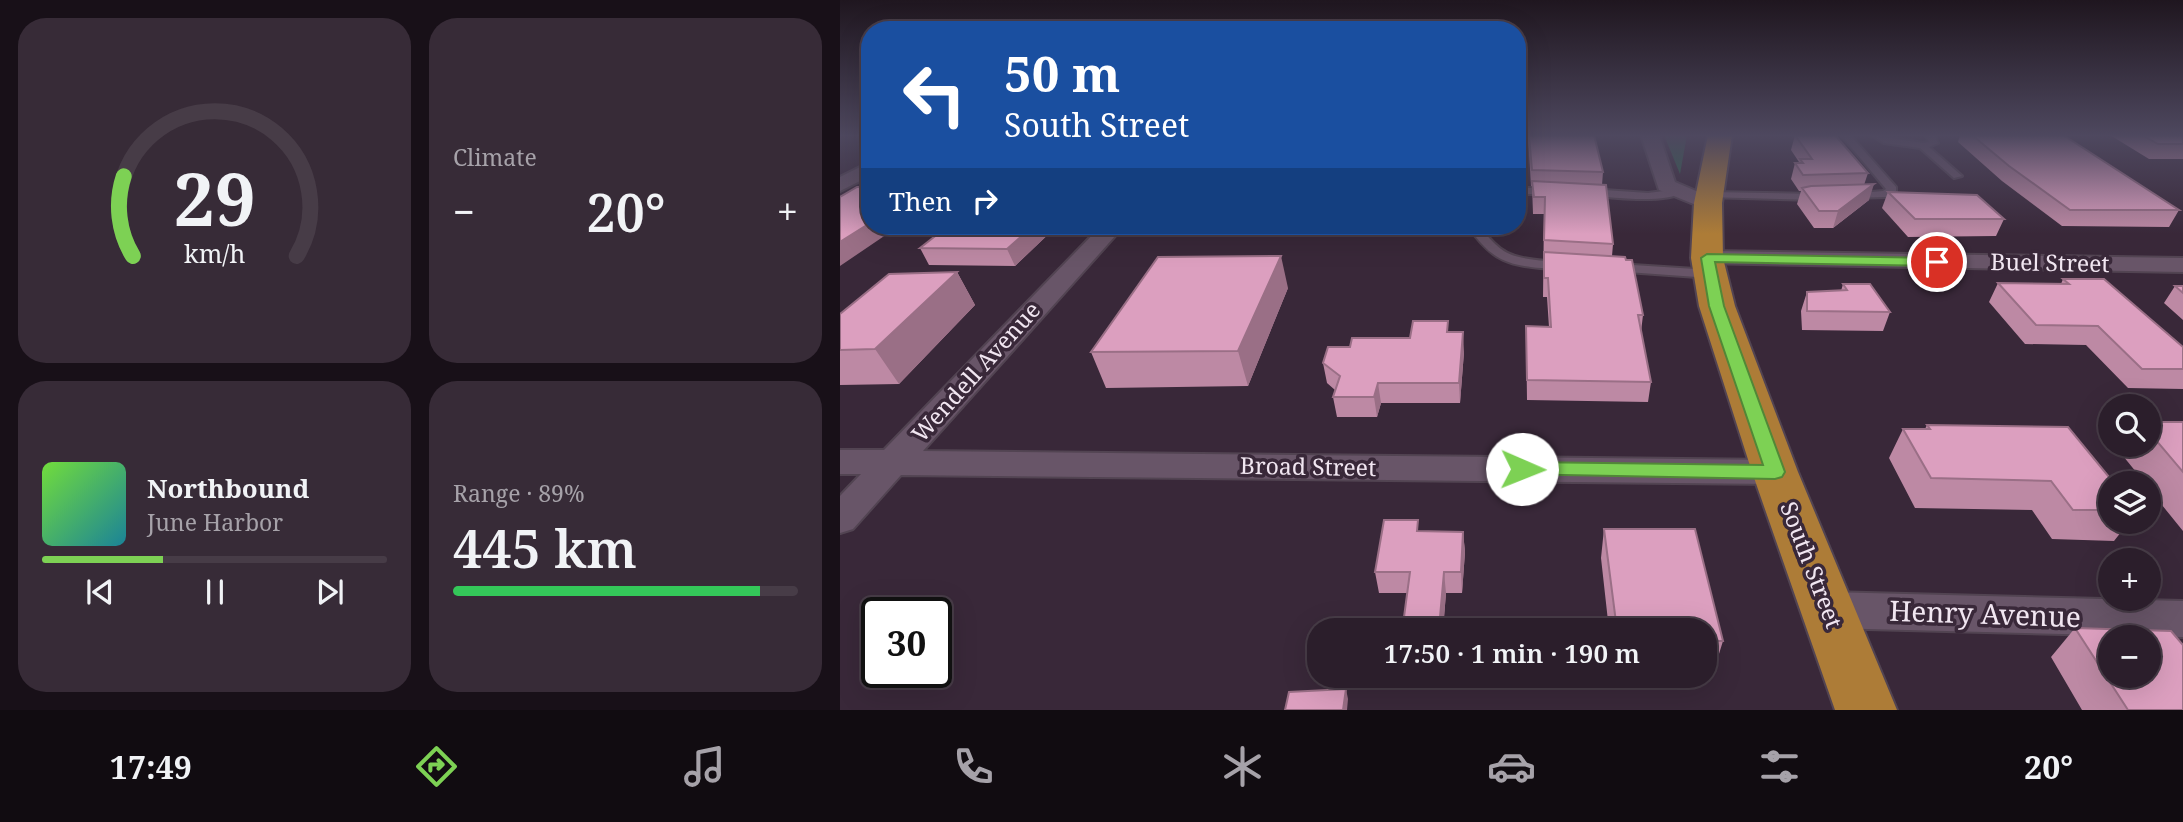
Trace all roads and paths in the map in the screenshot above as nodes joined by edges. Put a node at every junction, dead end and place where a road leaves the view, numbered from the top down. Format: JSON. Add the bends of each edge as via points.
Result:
{"nodes":[{"id":1,"x":1660,"y":168,"type":"edge"},
{"id":2,"x":1709,"y":168,"type":"edge"},
{"id":3,"x":1874,"y":168,"type":"edge"},
{"id":4,"x":1948,"y":168,"type":"edge"},
{"id":5,"x":861,"y":172,"type":"edge"},
{"id":6,"x":1957,"y":176,"type":"dead end"},
{"id":7,"x":840,"y":185,"type":"edge"},
{"id":8,"x":1526,"y":191,"type":"edge"},
{"id":9,"x":1559,"y":191,"type":"edge"},
{"id":10,"x":1572,"y":191,"type":"edge"},
{"id":11,"x":1843,"y":196,"type":"edge"},
{"id":12,"x":1699,"y":197,"type":"junction"},
{"id":13,"x":1831,"y":197,"type":"edge"},
{"id":14,"x":1104,"y":235,"type":"edge"},
{"id":15,"x":1480,"y":235,"type":"edge"},
{"id":16,"x":2183,"y":265,"type":"edge"},
{"id":17,"x":1709,"y":266,"type":"junction"},
{"id":18,"x":1575,"y":267,"type":"edge"},
{"id":19,"x":1601,"y":268,"type":"edge"},
{"id":20,"x":840,"y":462,"type":"edge"},
{"id":21,"x":894,"y":463,"type":"junction"},
{"id":22,"x":1775,"y":472,"type":"junction"},
{"id":23,"x":840,"y":519,"type":"edge"},
{"id":24,"x":1828,"y":610,"type":"junction"},
{"id":25,"x":2183,"y":620,"type":"edge"},
{"id":26,"x":1866,"y":710,"type":"edge"}],
"edges":[{"from":1,"to":12,"type":"street","via":[[1666,186]]},
{"from":2,"to":12,"type":"highway","name":"South Street"},
{"from":3,"to":11,"type":"lane","via":[[1892,188],[1886,194]]},
{"from":4,"to":6,"type":"lane"},
{"from":5,"to":7,"type":"street"},
{"from":8,"to":9,"type":"lane"},
{"from":10,"to":12,"type":"lane"},
{"from":12,"to":13,"type":"lane"},
{"from":12,"to":17,"type":"highway","name":"South Street"},
{"from":14,"to":21,"type":"street","name":"Wendell Avenue"},
{"from":15,"to":18,"type":"lane","via":[[1494,252],[1519,262]]},
{"from":16,"to":17,"type":"street","name":"Buel Street"},
{"from":17,"to":19,"type":"lane"},
{"from":17,"to":22,"type":"highway","name":"South Street","via":[[1717,306]]},
{"from":20,"to":21,"type":"street","name":"Broad Street"},
{"from":21,"to":22,"type":"street","name":"Broad Street"},
{"from":21,"to":23,"type":"street","name":"Wendell Avenue"},
{"from":22,"to":24,"type":"highway","name":"South Street"},
{"from":24,"to":25,"type":"street","name":"Henry Avenue"},
{"from":24,"to":26,"type":"highway","name":"South Street"}]}
